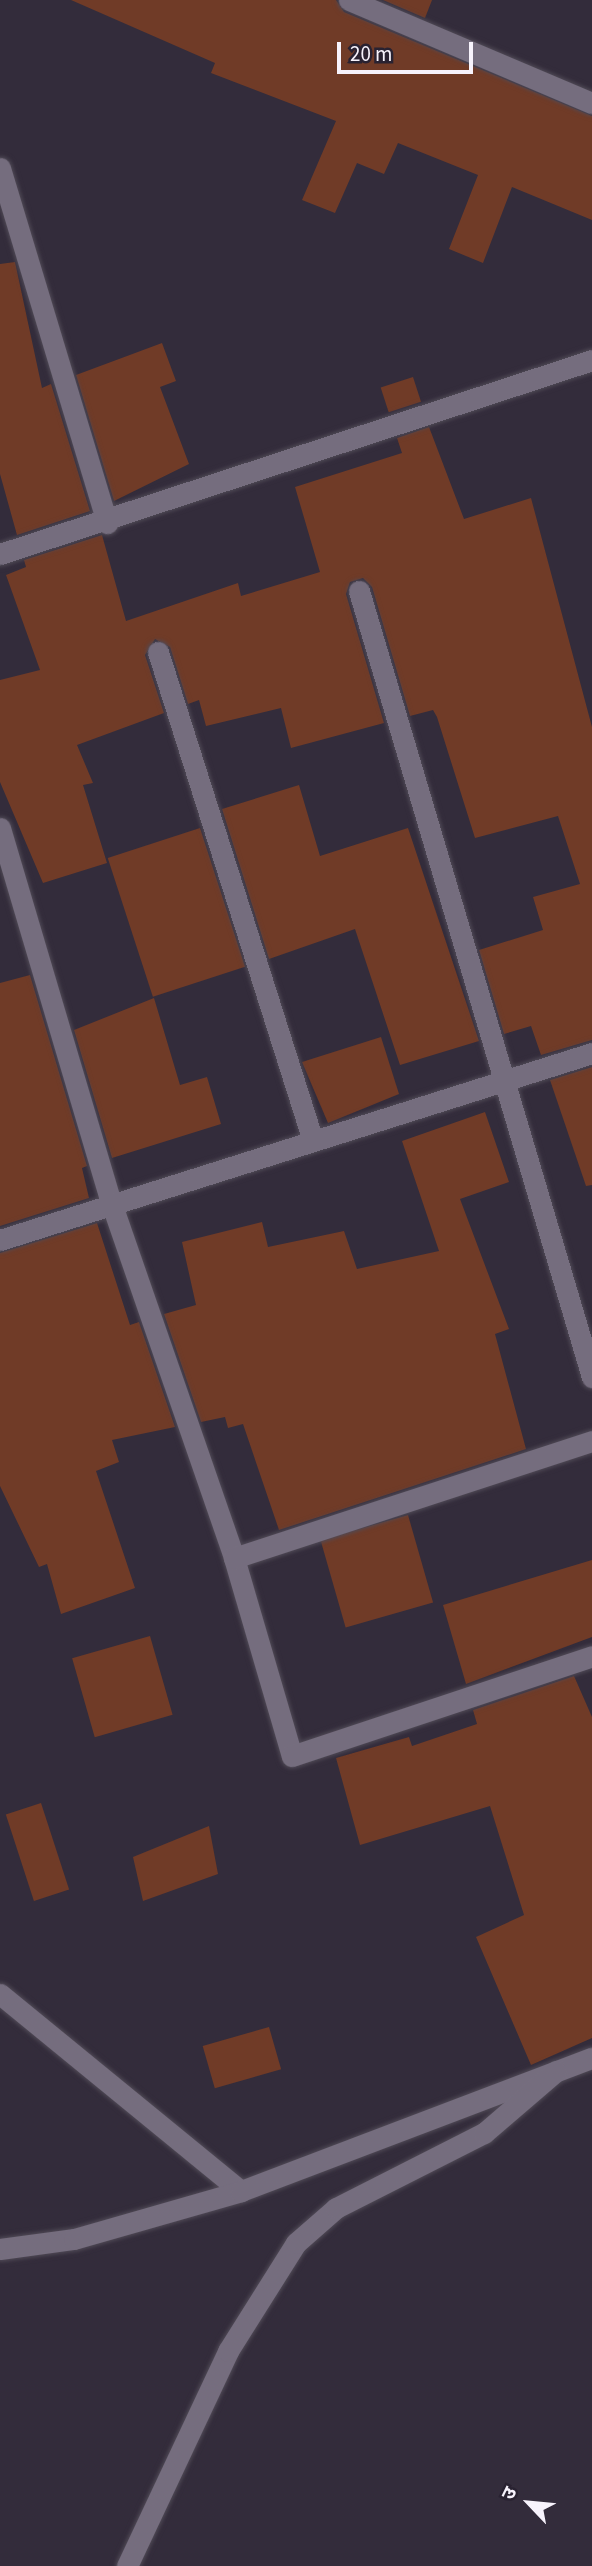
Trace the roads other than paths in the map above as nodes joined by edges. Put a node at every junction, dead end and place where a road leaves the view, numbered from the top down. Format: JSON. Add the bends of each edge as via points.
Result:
{"nodes":[{"id":1,"x":349,"y":0,"type":"edge"},
{"id":2,"x":592,"y":103,"type":"edge"},
{"id":3,"x":0,"y":168,"type":"edge"},
{"id":4,"x":592,"y":360,"type":"edge"},
{"id":5,"x":107,"y":523,"type":"junction"},
{"id":6,"x":0,"y":554,"type":"edge"},
{"id":7,"x":359,"y":591,"type":"dead end"},
{"id":8,"x":158,"y":652,"type":"dead end"},
{"id":9,"x":0,"y":828,"type":"edge"},
{"id":10,"x":592,"y":1053,"type":"edge"},
{"id":11,"x":509,"y":1079,"type":"junction"},
{"id":12,"x":313,"y":1141,"type":"junction"},
{"id":13,"x":112,"y":1205,"type":"junction"},
{"id":14,"x":0,"y":1240,"type":"edge"},
{"id":15,"x":592,"y":1377,"type":"edge"},
{"id":16,"x":592,"y":1441,"type":"edge"},
{"id":17,"x":234,"y":1558,"type":"junction"},
{"id":18,"x":592,"y":1656,"type":"edge"},
{"id":19,"x":0,"y":1994,"type":"edge"},
{"id":20,"x":592,"y":2058,"type":"edge"},
{"id":21,"x":556,"y":2071,"type":"junction"},
{"id":22,"x":241,"y":2191,"type":"junction"},
{"id":23,"x":0,"y":2249,"type":"edge"},
{"id":24,"x":127,"y":2566,"type":"edge"}],
"edges":[{"from":1,"to":2,"type":"street"},
{"from":3,"to":5,"type":"street"},
{"from":4,"to":5,"type":"street"},
{"from":5,"to":6,"type":"street"},
{"from":7,"to":11,"type":"street"},
{"from":8,"to":12,"type":"street"},
{"from":9,"to":13,"type":"street"},
{"from":10,"to":11,"type":"street"},
{"from":11,"to":12,"type":"street"},
{"from":11,"to":15,"type":"street"},
{"from":12,"to":13,"type":"street"},
{"from":13,"to":14,"type":"street"},
{"from":13,"to":17,"type":"street"},
{"from":16,"to":17,"type":"street"},
{"from":17,"to":18,"type":"street","via":[[292,1756]]},
{"from":19,"to":22,"type":"street"},
{"from":20,"to":21,"type":"street"},
{"from":21,"to":22,"type":"street"},
{"from":21,"to":24,"type":"street","via":[[484,2133],[336,2208],[296,2243],[228,2351]]},
{"from":22,"to":23,"type":"street","via":[[74,2239]]}]}
